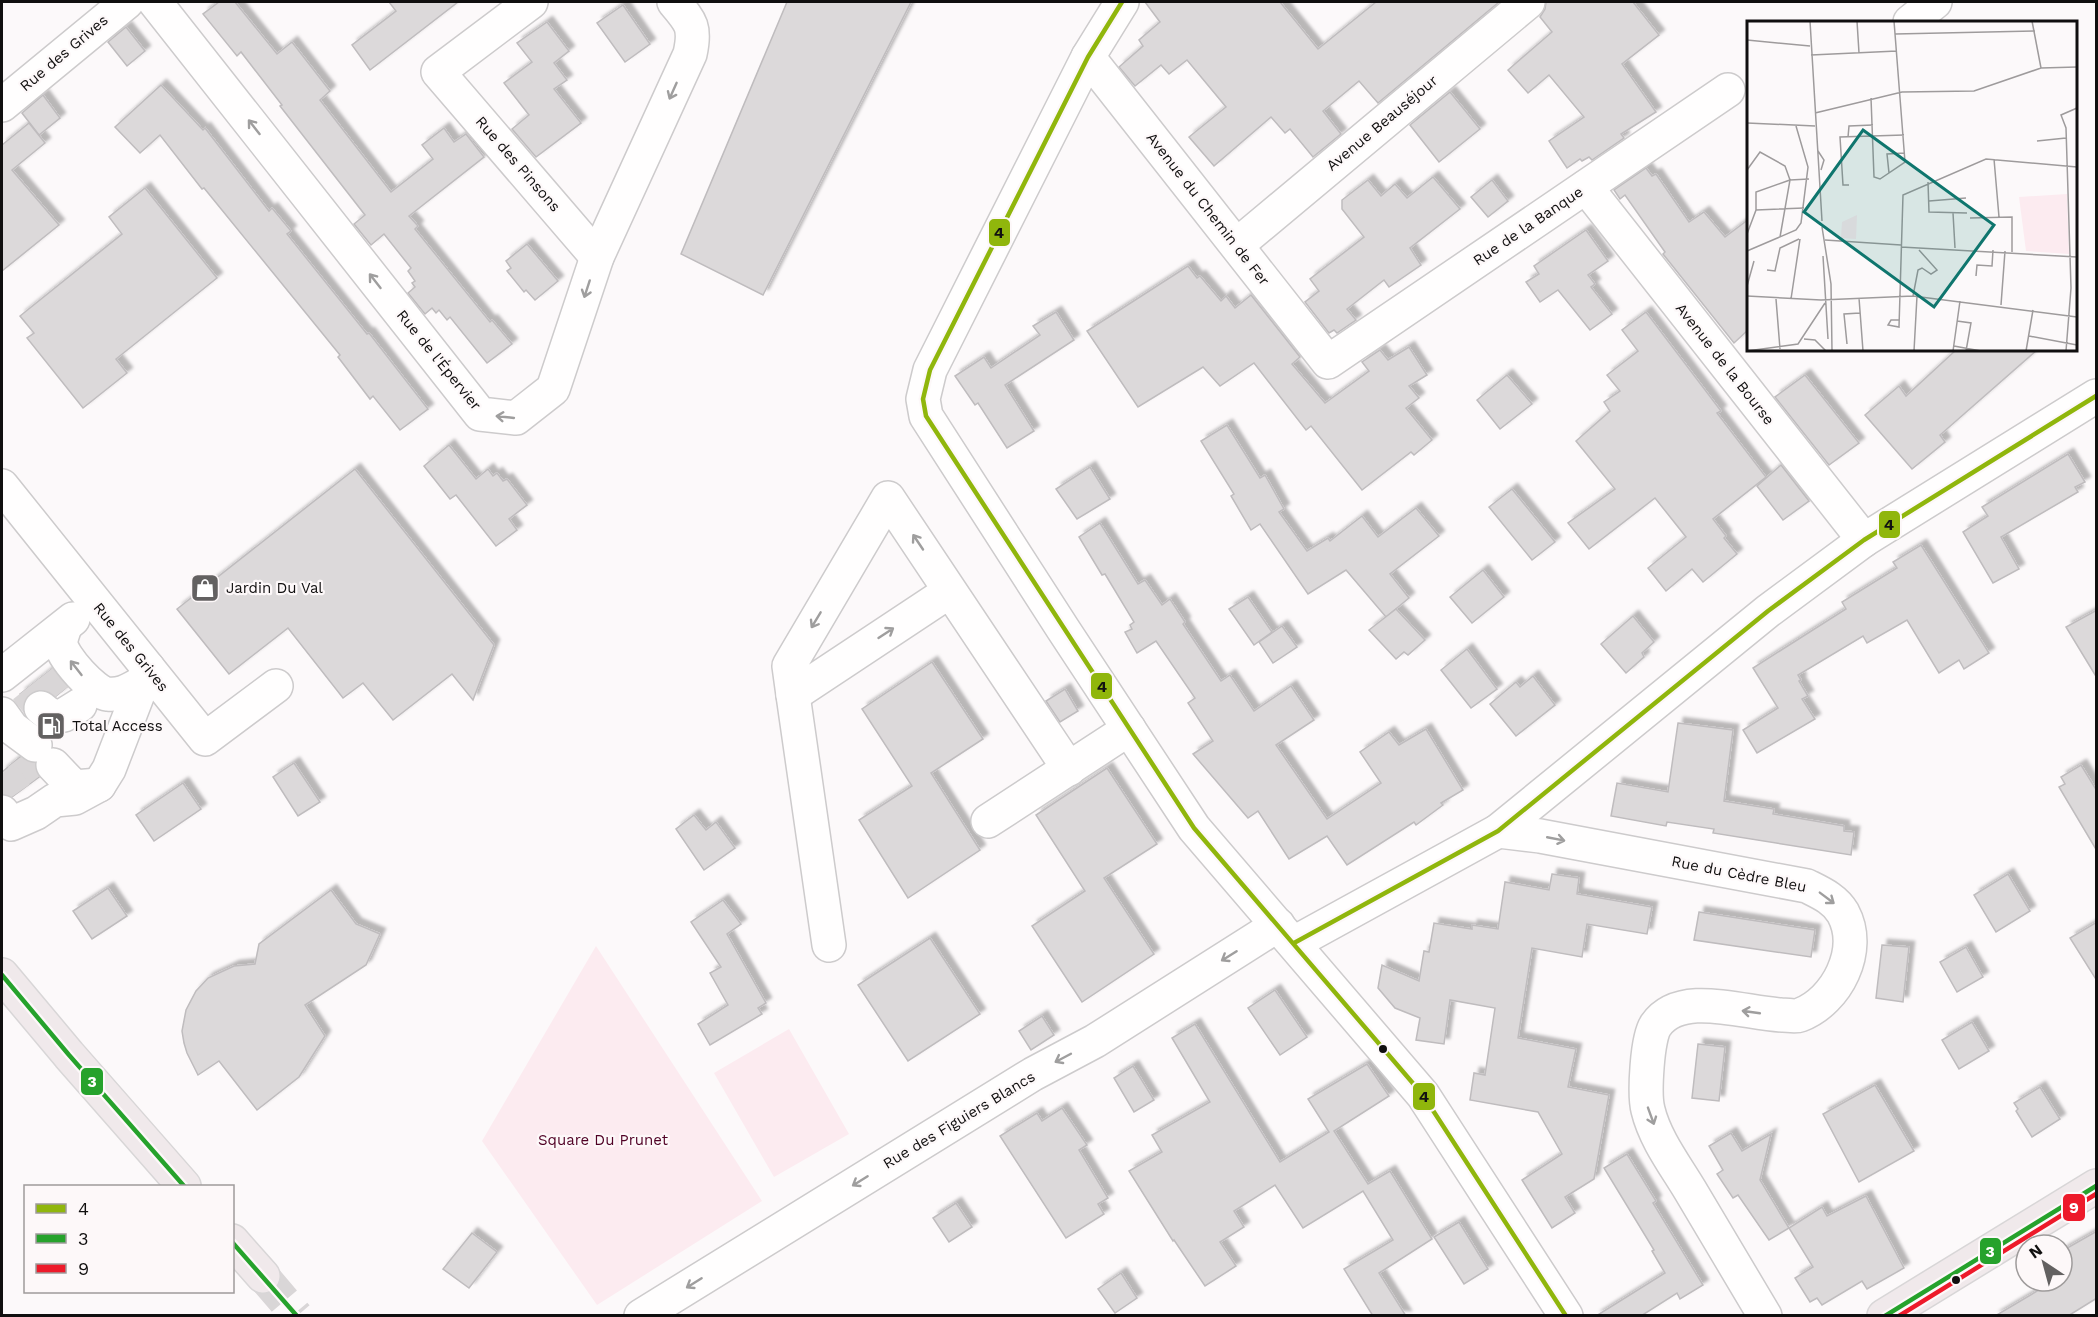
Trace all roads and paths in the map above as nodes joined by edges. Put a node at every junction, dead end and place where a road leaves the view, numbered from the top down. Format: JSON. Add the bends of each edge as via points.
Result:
{"nodes":[{"id":1,"x":127,"y":2,"type":"edge"},
{"id":2,"x":155,"y":2,"type":"edge"},
{"id":3,"x":531,"y":2,"type":"edge"},
{"id":4,"x":674,"y":2,"type":"edge"},
{"id":5,"x":1122,"y":2,"type":"edge"},
{"id":6,"x":1528,"y":2,"type":"edge"},
{"id":7,"x":1935,"y":2,"type":"edge"},
{"id":8,"x":1911,"y":21,"type":"edge"},
{"id":9,"x":1088,"y":57,"type":"junction"},
{"id":10,"x":1728,"y":90,"type":"dead end"},
{"id":11,"x":2,"y":105,"type":"edge"},
{"id":12,"x":1586,"y":187,"type":"junction"},
{"id":13,"x":1237,"y":245,"type":"junction"},
{"id":14,"x":597,"y":257,"type":"junction"},
{"id":15,"x":1328,"y":362,"type":"joint"},
{"id":16,"x":2097,"y":396,"type":"edge"},
{"id":17,"x":2,"y":486,"type":"edge"},
{"id":18,"x":1864,"y":540,"type":"junction"},
{"id":19,"x":950,"y":591,"type":"junction"},
{"id":20,"x":95,"y":603,"type":"junction"},
{"id":21,"x":51,"y":675,"type":"edge"},
{"id":22,"x":145,"y":675,"type":"junction"},
{"id":23,"x":276,"y":686,"type":"dead end"},
{"id":24,"x":793,"y":695,"type":"junction"},
{"id":25,"x":1129,"y":729,"type":"junction"},
{"id":26,"x":1069,"y":769,"type":"junction"},
{"id":27,"x":27,"y":771,"type":"tunnel mouth"},
{"id":28,"x":988,"y":821,"type":"dead end"},
{"id":29,"x":1498,"y":831,"type":"junction"},
{"id":30,"x":1286,"y":934,"type":"junction"},
{"id":31,"x":829,"y":945,"type":"dead end"},
{"id":32,"x":2,"y":975,"type":"edge"},
{"id":33,"x":183,"y":1185,"type":"edge"},
{"id":34,"x":2097,"y":1186,"type":"edge"},
{"id":35,"x":234,"y":1243,"type":"edge"},
{"id":36,"x":263,"y":1276,"type":"tunnel mouth"},
{"id":37,"x":641,"y":1316,"type":"edge"},
{"id":38,"x":1566,"y":1316,"type":"edge"},
{"id":39,"x":1765,"y":1316,"type":"edge"},
{"id":40,"x":1884,"y":1316,"type":"edge"}],
"edges":[{"from":1,"to":11,"type":"street","name":"Rue des Grives"},
{"from":14,"to":2,"type":"street","name":"Rue de l'Épervier","one_way":true,"via":[[554,389],[516,418],[480,414]]},
{"from":3,"to":14,"type":"street","name":"Rue des Pinsons","via":[[438,72]]},
{"from":4,"to":14,"type":"street","name":"Rue de l'Épervier","one_way":true,"via":[[692,24],[690,54]]},
{"from":5,"to":9,"type":"street"},
{"from":6,"to":13,"type":"street","name":"Avenue Beauséjour"},
{"from":7,"to":8,"type":"street"},
{"from":9,"to":13,"type":"street","name":"Avenue du Chemin de Fer"},
{"from":9,"to":25,"type":"street","via":[[930,370],[923,399],[926,416],[936,434]]},
{"from":10,"to":12,"type":"street","name":"Rue de la Banque"},
{"from":12,"to":15,"type":"street","name":"Rue de la Banque"},
{"from":12,"to":18,"type":"street","name":"Avenue de la Bourse"},
{"from":13,"to":15,"type":"street","name":"Avenue du Chemin de Fer"},
{"from":16,"to":18,"type":"street","name":"Rue des Figuiers Blancs"},
{"from":17,"to":20,"type":"street","name":"Rue des Grives"},
{"from":18,"to":29,"type":"street","name":"Rue des Figuiers Blancs","via":[[1768,611]]},
{"from":24,"to":19,"type":"street","one_way":true},
{"from":19,"to":24,"type":"street","one_way":true,"via":[[888,498],[789,666]]},
{"from":19,"to":26,"type":"street"},
{"from":20,"to":21,"type":"street"},
{"from":20,"to":22,"type":"street","name":"Rue des Grives"},
{"from":22,"to":21,"type":"street","one_way":true,"via":[[124,693]]},
{"from":22,"to":23,"type":"street","name":"Rue des Grives","via":[[206,739]]},
{"from":22,"to":27,"type":"street","via":[[109,769],[99,785],[75,798]]},
{"from":24,"to":31,"type":"street"},
{"from":25,"to":26,"type":"street"},
{"from":25,"to":30,"type":"street","via":[[1194,828]]},
{"from":26,"to":28,"type":"street"},
{"from":29,"to":30,"type":"street","name":"Rue des Figuiers Blancs"},
{"from":29,"to":39,"type":"street","name":"Rue du Cèdre Bleu","one_way":true,"via":[[1807,886],[1827,896],[1842,912],[1850,944],[1846,966],[1835,987],[1818,1004],[1798,1016],[1698,1004],[1673,1011],[1655,1025],[1647,1062],[1647,1109],[1662,1143]]},
{"from":30,"to":37,"type":"street","name":"Rue des Figuiers Blancs","one_way":true,"via":[[1034,1074]]},
{"from":30,"to":38,"type":"street","via":[[1423,1095]]},
{"from":32,"to":33,"type":"main road"},
{"from":34,"to":40,"type":"main road"},
{"from":35,"to":36,"type":"main road"}]}
